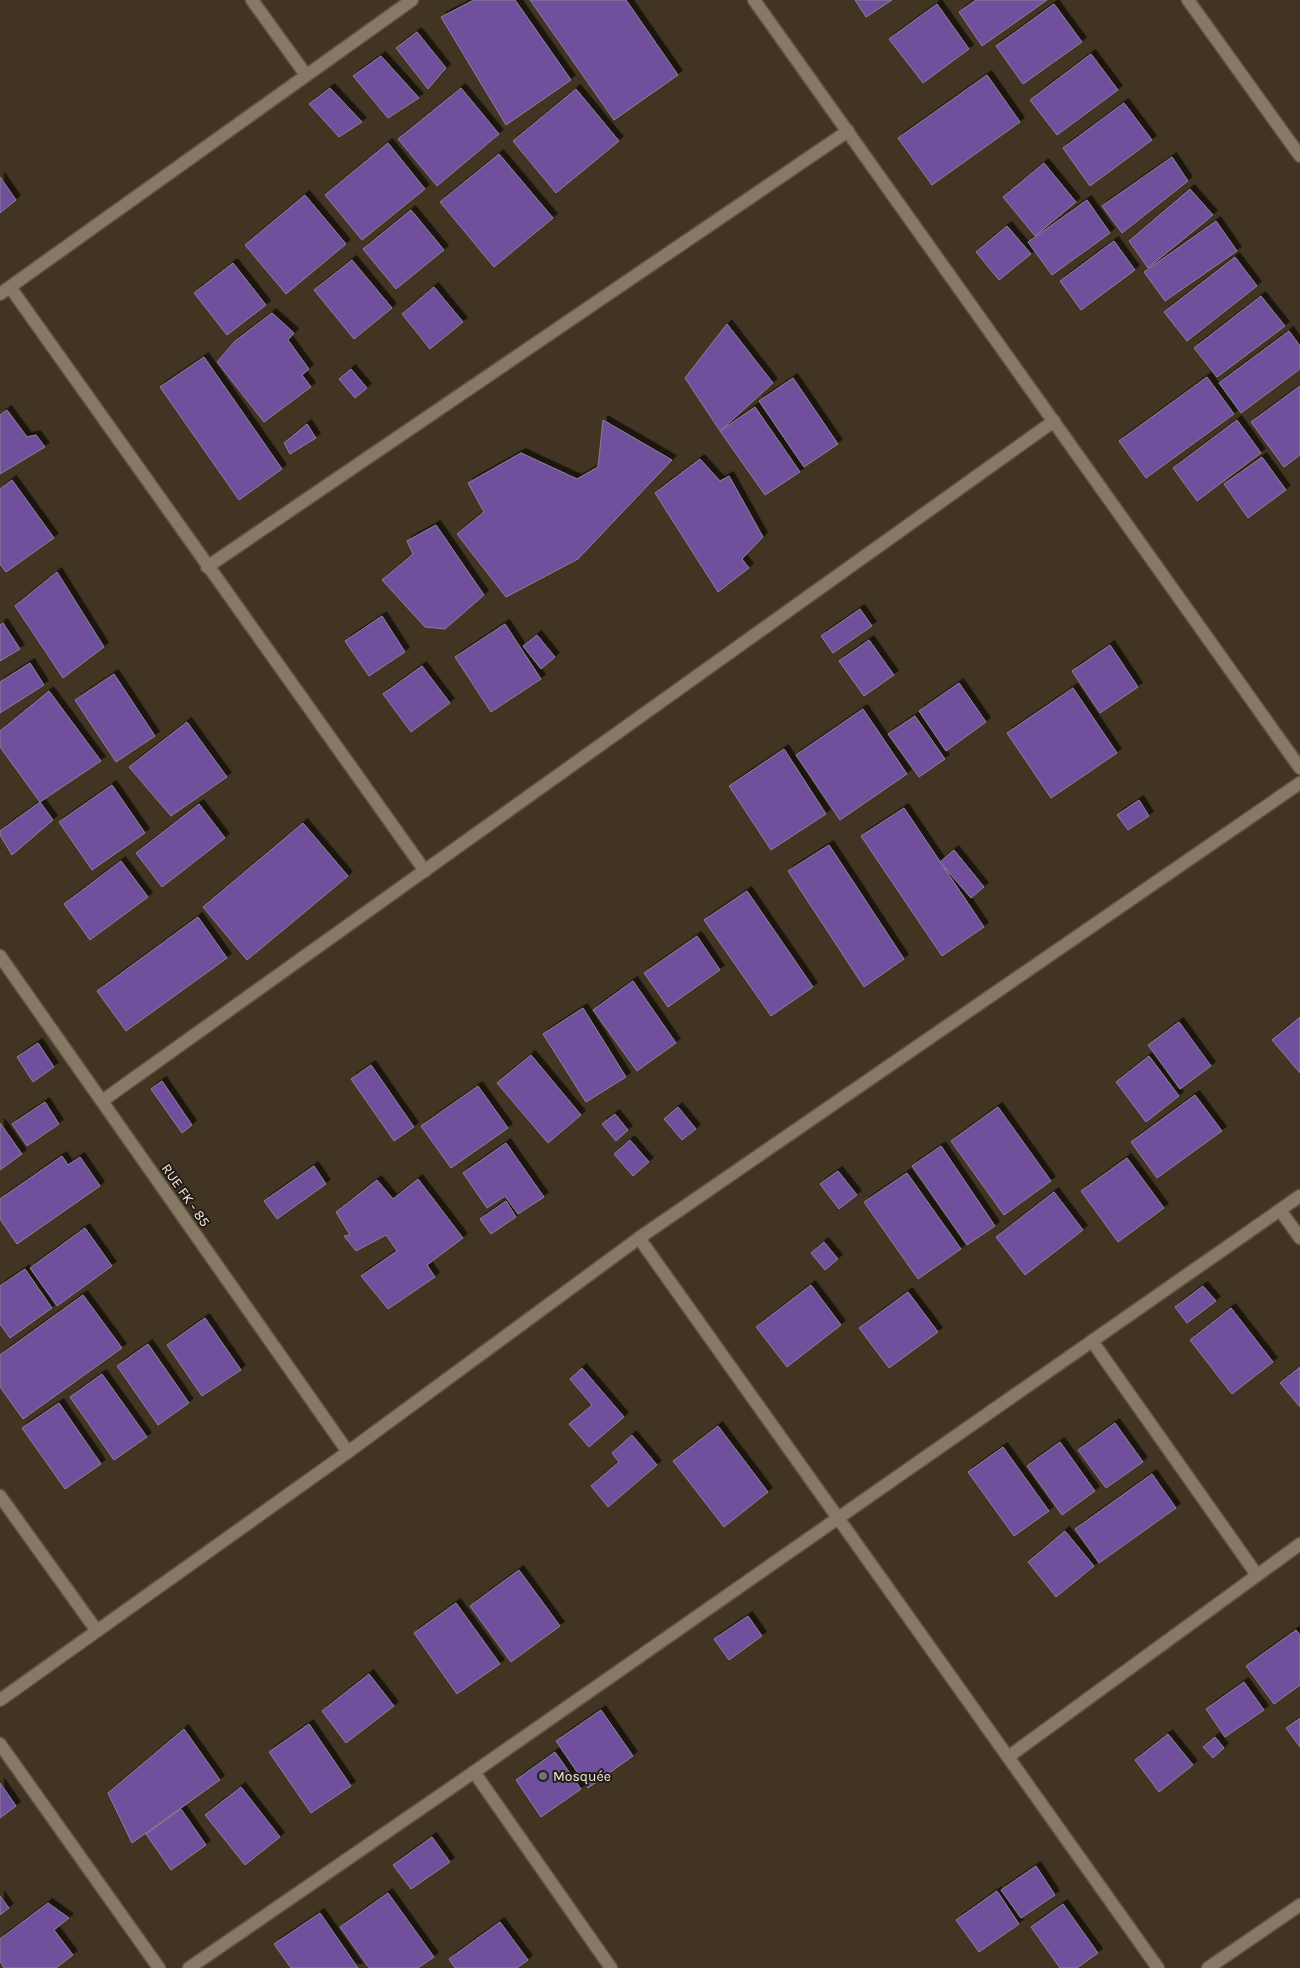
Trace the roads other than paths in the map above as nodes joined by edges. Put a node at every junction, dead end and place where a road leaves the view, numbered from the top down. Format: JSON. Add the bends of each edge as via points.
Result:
{"nodes":[{"id":1,"x":252,"y":0,"type":"edge"},
{"id":2,"x":412,"y":0,"type":"edge"},
{"id":3,"x":754,"y":0,"type":"edge"},
{"id":4,"x":1188,"y":0,"type":"edge"},
{"id":5,"x":306,"y":75,"type":"junction"},
{"id":6,"x":848,"y":131,"type":"junction"},
{"id":7,"x":1300,"y":156,"type":"edge"},
{"id":8,"x":5,"y":290,"type":"edge"},
{"id":9,"x":1054,"y":421,"type":"junction"},
{"id":10,"x":207,"y":567,"type":"junction"},
{"id":11,"x":1300,"y":768,"type":"edge"},
{"id":12,"x":1300,"y":783,"type":"edge"},
{"id":13,"x":425,"y":871,"type":"junction"},
{"id":14,"x":0,"y":956,"type":"edge"},
{"id":15,"x":102,"y":1101,"type":"junction"},
{"id":16,"x":1300,"y":1196,"type":"edge"},
{"id":17,"x":1280,"y":1210,"type":"junction"},
{"id":18,"x":639,"y":1238,"type":"junction"},
{"id":19,"x":1300,"y":1238,"type":"edge"},
{"id":20,"x":1092,"y":1341,"type":"junction"},
{"id":21,"x":348,"y":1452,"type":"junction"},
{"id":22,"x":0,"y":1496,"type":"edge"},
{"id":23,"x":838,"y":1518,"type":"junction"},
{"id":24,"x":1300,"y":1544,"type":"edge"},
{"id":25,"x":1257,"y":1574,"type":"junction"},
{"id":26,"x":97,"y":1632,"type":"junction"},
{"id":27,"x":0,"y":1700,"type":"edge"},
{"id":28,"x":0,"y":1744,"type":"edge"},
{"id":29,"x":1008,"y":1757,"type":"junction"},
{"id":30,"x":474,"y":1772,"type":"junction"},
{"id":31,"x":1300,"y":1904,"type":"edge"},
{"id":32,"x":159,"y":1968,"type":"edge"},
{"id":33,"x":189,"y":1968,"type":"edge"},
{"id":34,"x":611,"y":1968,"type":"edge"},
{"id":35,"x":1158,"y":1968,"type":"edge"},
{"id":36,"x":1208,"y":1968,"type":"edge"}],
"edges":[{"from":1,"to":5,"type":"street"},
{"from":2,"to":5,"type":"street"},
{"from":3,"to":6,"type":"street"},
{"from":4,"to":7,"type":"street"},
{"from":5,"to":8,"type":"street"},
{"from":6,"to":9,"type":"street"},
{"from":6,"to":10,"type":"street"},
{"from":8,"to":10,"type":"street"},
{"from":9,"to":11,"type":"street"},
{"from":9,"to":13,"type":"street"},
{"from":10,"to":13,"type":"street"},
{"from":12,"to":18,"type":"street"},
{"from":13,"to":15,"type":"street"},
{"from":14,"to":15,"type":"street","name":"RUE FK - 85"},
{"from":15,"to":21,"type":"street","name":"RUE FK - 85"},
{"from":16,"to":17,"type":"street"},
{"from":17,"to":19,"type":"street"},
{"from":17,"to":20,"type":"street"},
{"from":18,"to":21,"type":"street"},
{"from":18,"to":23,"type":"street"},
{"from":20,"to":23,"type":"street"},
{"from":20,"to":25,"type":"street"},
{"from":21,"to":26,"type":"street"},
{"from":22,"to":26,"type":"street"},
{"from":23,"to":29,"type":"street"},
{"from":23,"to":30,"type":"street"},
{"from":24,"to":25,"type":"street"},
{"from":25,"to":29,"type":"street"},
{"from":26,"to":27,"type":"street"},
{"from":28,"to":32,"type":"street"},
{"from":29,"to":35,"type":"street"},
{"from":30,"to":33,"type":"street"},
{"from":30,"to":34,"type":"street"},
{"from":31,"to":36,"type":"street"}]}
